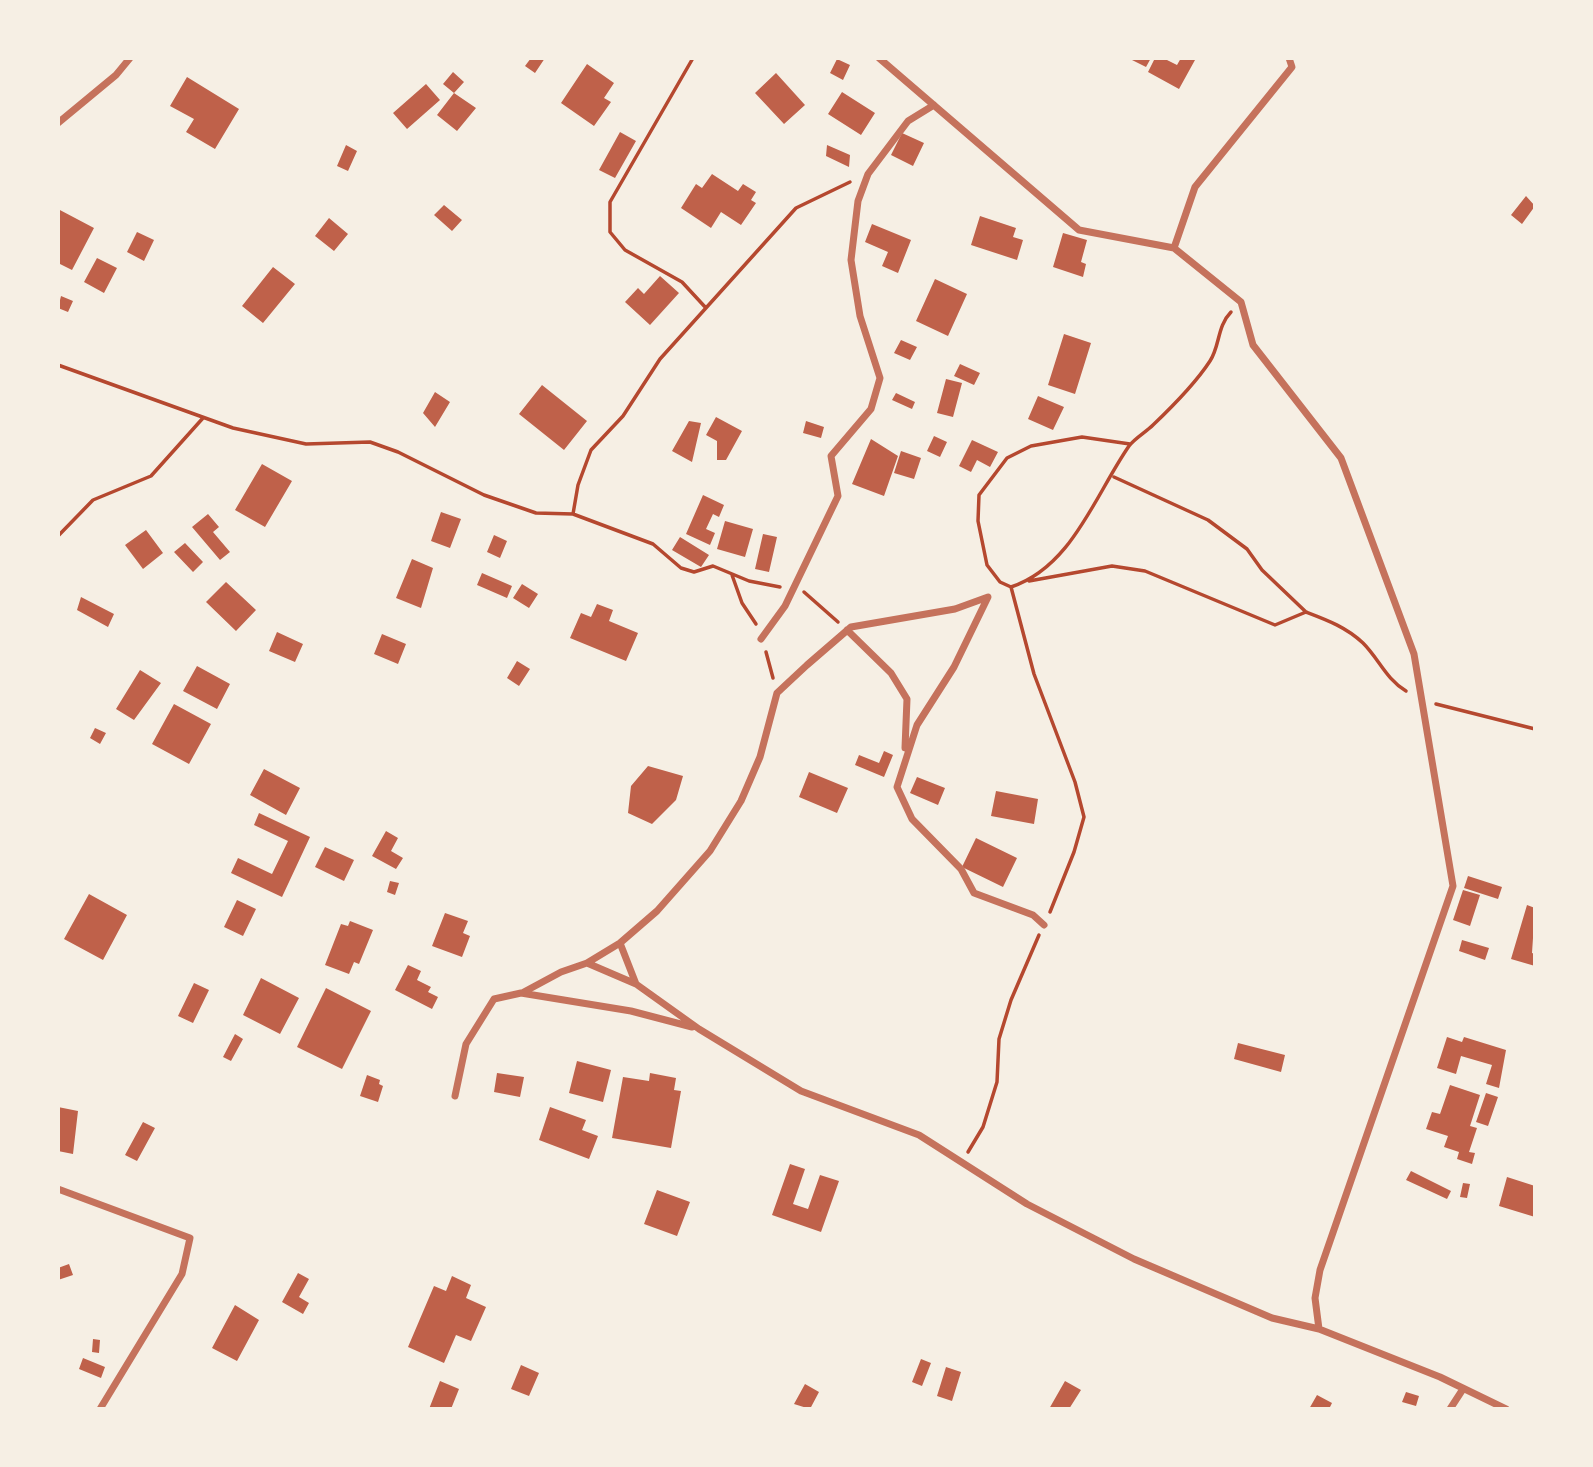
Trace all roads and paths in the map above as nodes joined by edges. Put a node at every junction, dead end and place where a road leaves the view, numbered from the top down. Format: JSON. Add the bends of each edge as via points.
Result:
{"nodes":[{"id":1,"x":130,"y":58,"type":"edge"},
{"id":2,"x":693,"y":58,"type":"edge"},
{"id":3,"x":879,"y":58,"type":"edge"},
{"id":4,"x":1289,"y":58,"type":"edge"},
{"id":5,"x":934,"y":105,"type":"junction"},
{"id":6,"x":58,"y":123,"type":"edge"},
{"id":7,"x":868,"y":174,"type":"junction"},
{"id":8,"x":1174,"y":248,"type":"junction"},
{"id":9,"x":1241,"y":302,"type":"junction"},
{"id":10,"x":706,"y":308,"type":"junction"},
{"id":11,"x":58,"y":365,"type":"edge"},
{"id":12,"x":203,"y":418,"type":"junction"},
{"id":13,"x":1130,"y":444,"type":"junction"},
{"id":14,"x":1113,"y":476,"type":"junction"},
{"id":15,"x":573,"y":514,"type":"junction"},
{"id":16,"x":58,"y":536,"type":"edge"},
{"id":17,"x":1027,"y":582,"type":"junction"},
{"id":18,"x":1011,"y":587,"type":"junction"},
{"id":19,"x":792,"y":589,"type":"junction"},
{"id":20,"x":1306,"y":612,"type":"junction"},
{"id":21,"x":847,"y":630,"type":"junction"},
{"id":22,"x":761,"y":639,"type":"dead end"},
{"id":23,"x":1422,"y":700,"type":"junction"},
{"id":24,"x":1535,"y":729,"type":"edge"},
{"id":25,"x":905,"y":756,"type":"junction"},
{"id":26,"x":1044,"y":925,"type":"junction"},
{"id":27,"x":620,"y":943,"type":"junction"},
{"id":28,"x":587,"y":963,"type":"junction"},
{"id":29,"x":636,"y":985,"type":"junction"},
{"id":30,"x":521,"y":993,"type":"junction"},
{"id":31,"x":699,"y":1029,"type":"junction"},
{"id":32,"x":455,"y":1096,"type":"dead end"},
{"id":33,"x":962,"y":1163,"type":"junction"},
{"id":34,"x":58,"y":1189,"type":"edge"},
{"id":35,"x":1319,"y":1329,"type":"junction"},
{"id":36,"x":1463,"y":1389,"type":"junction"},
{"id":37,"x":100,"y":1409,"type":"edge"},
{"id":38,"x":1450,"y":1409,"type":"edge"},
{"id":39,"x":1506,"y":1409,"type":"edge"}],
"edges":[{"from":1,"to":6,"type":"street"},
{"from":2,"to":10,"type":"path","via":[[610,202],[610,232],[625,250],[682,282]]},
{"from":3,"to":5,"type":"street"},
{"from":4,"to":8,"type":"street","via":[[1292,67],[1195,187]]},
{"from":5,"to":7,"type":"street","via":[[908,121]]},
{"from":5,"to":8,"type":"street","via":[[1079,230]]},
{"from":7,"to":10,"type":"path","via":[[796,208]]},
{"from":7,"to":19,"type":"street","via":[[858,201],[850,260],[860,316],[880,378],[871,409],[831,456],[838,496]]},
{"from":8,"to":9,"type":"street"},
{"from":9,"to":13,"type":"path","via":[[1226,317],[1212,359],[1168,411]]},
{"from":9,"to":23,"type":"street","via":[[1253,345],[1341,458],[1415,654]]},
{"from":10,"to":15,"type":"path","via":[[660,359],[623,416],[592,450]]},
{"from":11,"to":12,"type":"path"},
{"from":12,"to":15,"type":"path","via":[[306,444],[370,442],[484,495],[536,513]]},
{"from":12,"to":16,"type":"path","via":[[151,476],[93,500]]},
{"from":13,"to":14,"type":"path"},
{"from":13,"to":18,"type":"path","via":[[1082,437],[1051,441],[1007,458],[979,495],[978,521],[987,565],[1000,582]]},
{"from":14,"to":17,"type":"path","via":[[1073,536]]},
{"from":14,"to":20,"type":"path","via":[[1208,520],[1247,549]]},
{"from":15,"to":19,"type":"path","via":[[653,544],[681,568],[694,572],[713,566],[748,581]]},
{"from":17,"to":18,"type":"path"},
{"from":17,"to":20,"type":"path","via":[[1112,566],[1145,571],[1275,625]]},
{"from":18,"to":26,"type":"path","via":[[1034,674],[1084,817]]},
{"from":19,"to":21,"type":"path","via":[[804,592]]},
{"from":19,"to":22,"type":"street"},
{"from":20,"to":23,"type":"path","via":[[1339,625],[1364,644],[1392,682]]},
{"from":21,"to":25,"type":"street","via":[[891,673],[907,699]]},
{"from":21,"to":25,"type":"street","via":[[955,609],[988,597],[954,667],[917,725]]},
{"from":21,"to":27,"type":"street","via":[[777,694],[760,757],[729,821],[710,851],[657,911]]},
{"from":23,"to":24,"type":"path"},
{"from":23,"to":35,"type":"street","via":[[1453,886],[1320,1270],[1315,1298]]},
{"from":25,"to":26,"type":"street","via":[[898,787],[912,819],[961,869],[974,893],[1033,915]]},
{"from":26,"to":33,"type":"path","via":[[999,1039],[996,1082],[983,1127]]},
{"from":27,"to":28,"type":"street"},
{"from":27,"to":29,"type":"street"},
{"from":28,"to":29,"type":"street"},
{"from":28,"to":30,"type":"street"},
{"from":29,"to":31,"type":"street"},
{"from":30,"to":31,"type":"street","via":[[631,1011]]},
{"from":30,"to":32,"type":"street","via":[[494,999],[466,1044]]},
{"from":31,"to":33,"type":"street","via":[[801,1091],[919,1135]]},
{"from":33,"to":35,"type":"street","via":[[1027,1204],[1134,1259],[1272,1318]]},
{"from":34,"to":37,"type":"street","via":[[190,1238],[182,1274]]},
{"from":35,"to":36,"type":"street"},
{"from":36,"to":38,"type":"street"},
{"from":36,"to":39,"type":"street"}]}
